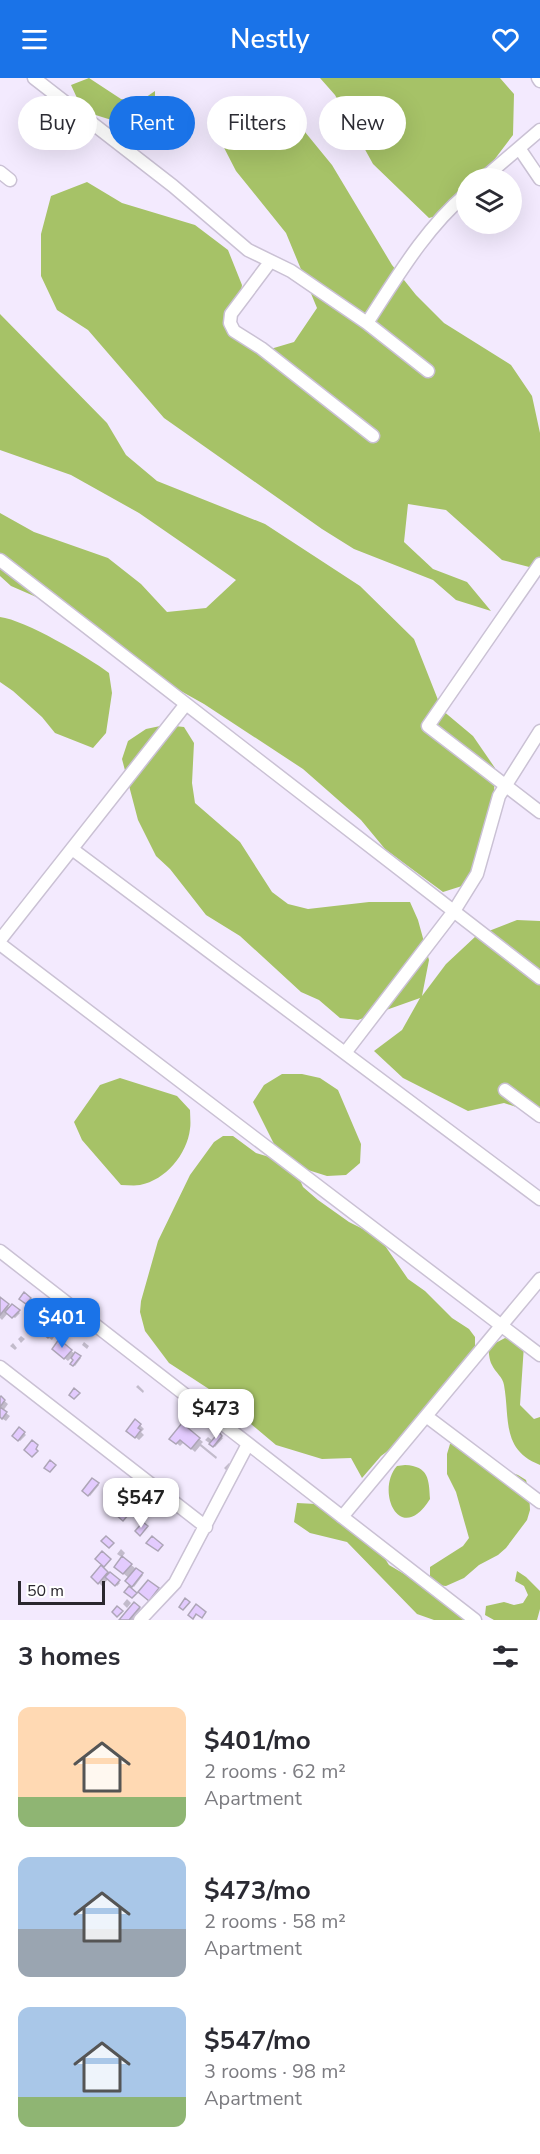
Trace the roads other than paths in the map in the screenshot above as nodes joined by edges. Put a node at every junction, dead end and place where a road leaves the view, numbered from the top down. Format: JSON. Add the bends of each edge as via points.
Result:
{"nodes":[{"id":1,"x":34,"y":78,"type":"edge"},
{"id":2,"x":540,"y":130,"type":"edge"},
{"id":3,"x":519,"y":148,"type":"junction"},
{"id":4,"x":496,"y":168,"type":"edge"},
{"id":5,"x":0,"y":172,"type":"edge"},
{"id":6,"x":540,"y":179,"type":"edge"},
{"id":7,"x":10,"y":180,"type":"dead end"},
{"id":8,"x":456,"y":203,"type":"edge"},
{"id":9,"x":270,"y":262,"type":"junction"},
{"id":10,"x":367,"y":323,"type":"junction"},
{"id":11,"x":428,"y":371,"type":"dead end"},
{"id":12,"x":373,"y":436,"type":"dead end"},
{"id":13,"x":0,"y":560,"type":"edge"},
{"id":14,"x":540,"y":564,"type":"edge"},
{"id":15,"x":186,"y":704,"type":"junction"},
{"id":16,"x":540,"y":730,"type":"edge"},
{"id":17,"x":506,"y":785,"type":"junction"},
{"id":18,"x":540,"y":812,"type":"edge"},
{"id":19,"x":72,"y":849,"type":"junction"},
{"id":20,"x":454,"y":911,"type":"junction"},
{"id":21,"x":0,"y":942,"type":"edge"},
{"id":22,"x":540,"y":978,"type":"edge"},
{"id":23,"x":345,"y":1053,"type":"junction"},
{"id":24,"x":505,"y":1090,"type":"dead end"},
{"id":25,"x":540,"y":1116,"type":"edge"},
{"id":26,"x":540,"y":1199,"type":"edge"},
{"id":27,"x":0,"y":1251,"type":"edge"},
{"id":28,"x":540,"y":1279,"type":"edge"},
{"id":29,"x":501,"y":1325,"type":"junction"},
{"id":30,"x":540,"y":1355,"type":"edge"},
{"id":31,"x":0,"y":1367,"type":"edge"},
{"id":32,"x":426,"y":1416,"type":"junction"},
{"id":33,"x":248,"y":1444,"type":"junction"},
{"id":34,"x":540,"y":1502,"type":"edge"},
{"id":35,"x":342,"y":1517,"type":"junction"},
{"id":36,"x":206,"y":1527,"type":"junction"},
{"id":37,"x":141,"y":1620,"type":"edge"},
{"id":38,"x":475,"y":1620,"type":"edge"}],
"edges":[{"from":1,"to":9,"type":"street","via":[[248,250]]},
{"from":2,"to":3,"type":"street"},
{"from":3,"to":4,"type":"street"},
{"from":3,"to":6,"type":"street"},
{"from":5,"to":7,"type":"street"},
{"from":8,"to":10,"type":"street","via":[[424,238]]},
{"from":9,"to":10,"type":"street","via":[[291,271]]},
{"from":9,"to":12,"type":"street","via":[[231,315],[234,331]]},
{"from":10,"to":11,"type":"street"},
{"from":13,"to":15,"type":"street"},
{"from":14,"to":17,"type":"street","via":[[428,726]]},
{"from":15,"to":19,"type":"street"},
{"from":15,"to":20,"type":"street"},
{"from":16,"to":17,"type":"street"},
{"from":17,"to":18,"type":"street"},
{"from":17,"to":20,"type":"street","via":[[498,796],[477,874]]},
{"from":19,"to":21,"type":"street"},
{"from":19,"to":23,"type":"street"},
{"from":20,"to":22,"type":"street"},
{"from":20,"to":23,"type":"street"},
{"from":21,"to":29,"type":"street"},
{"from":23,"to":26,"type":"street"},
{"from":24,"to":25,"type":"street"},
{"from":27,"to":33,"type":"street"},
{"from":28,"to":29,"type":"street"},
{"from":29,"to":30,"type":"street"},
{"from":29,"to":32,"type":"street"},
{"from":31,"to":36,"type":"street"},
{"from":32,"to":34,"type":"street"},
{"from":32,"to":35,"type":"street"},
{"from":33,"to":35,"type":"street"},
{"from":33,"to":36,"type":"street"},
{"from":35,"to":38,"type":"street"},
{"from":36,"to":37,"type":"street","via":[[175,1583]]}]}
